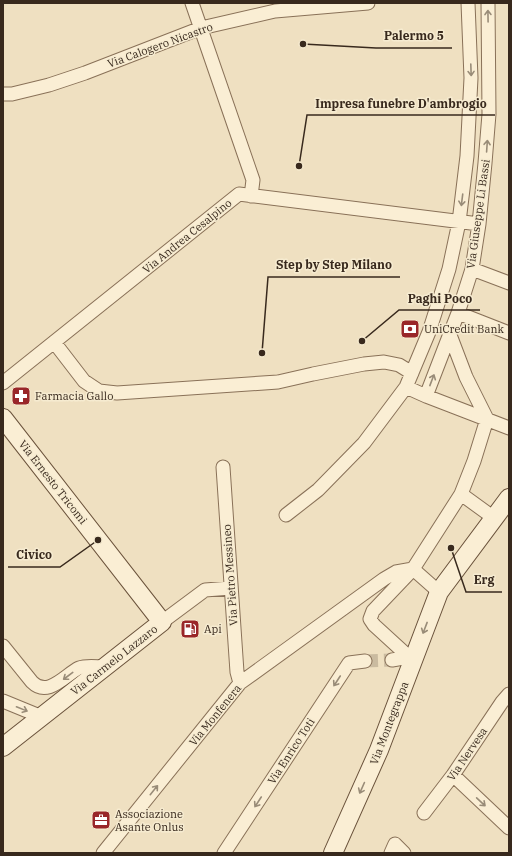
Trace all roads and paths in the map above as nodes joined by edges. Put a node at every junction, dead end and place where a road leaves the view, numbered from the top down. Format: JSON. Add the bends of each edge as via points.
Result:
{"nodes":[{"id":1,"x":192,"y":3,"type":"edge"},
{"id":2,"x":368,"y":3,"type":"edge"},
{"id":3,"x":468,"y":3,"type":"edge"},
{"id":4,"x":488,"y":3,"type":"edge"},
{"id":5,"x":201,"y":28,"type":"junction"},
{"id":6,"x":3,"y":94,"type":"edge"},
{"id":7,"x":252,"y":196,"type":"junction"},
{"id":8,"x":459,"y":222,"type":"junction"},
{"id":9,"x":479,"y":224,"type":"junction"},
{"id":10,"x":472,"y":269,"type":"junction"},
{"id":11,"x":509,"y":283,"type":"edge"},
{"id":12,"x":458,"y":314,"type":"junction"},
{"id":13,"x":509,"y":333,"type":"edge"},
{"id":14,"x":450,"y":335,"type":"junction"},
{"id":15,"x":54,"y":342,"type":"junction"},
{"id":16,"x":412,"y":373,"type":"junction"},
{"id":17,"x":3,"y":383,"type":"edge"},
{"id":18,"x":406,"y":387,"type":"junction"},
{"id":19,"x":426,"y":396,"type":"junction"},
{"id":20,"x":3,"y":418,"type":"edge"},
{"id":21,"x":487,"y":419,"type":"junction"},
{"id":22,"x":509,"y":428,"type":"edge"},
{"id":23,"x":223,"y":467,"type":"dead end"},
{"id":24,"x":461,"y":494,"type":"junction"},
{"id":25,"x":509,"y":498,"type":"edge"},
{"id":26,"x":286,"y":515,"type":"dead end"},
{"id":27,"x":494,"y":518,"type":"junction"},
{"id":28,"x":413,"y":569,"type":"junction"},
{"id":29,"x":231,"y":588,"type":"junction"},
{"id":30,"x":439,"y":592,"type":"junction"},
{"id":31,"x":162,"y":622,"type":"junction"},
{"id":32,"x":3,"y":646,"type":"edge"},
{"id":33,"x":411,"y":658,"type":"junction"},
{"id":34,"x":392,"y":660,"type":"tunnel mouth"},
{"id":35,"x":366,"y":661,"type":"tunnel mouth"},
{"id":36,"x":105,"y":667,"type":"junction"},
{"id":37,"x":240,"y":683,"type":"junction"},
{"id":38,"x":3,"y":701,"type":"edge"},
{"id":39,"x":507,"y":702,"type":"edge"},
{"id":40,"x":42,"y":716,"type":"junction"},
{"id":41,"x":3,"y":747,"type":"edge"},
{"id":42,"x":453,"y":775,"type":"junction"},
{"id":43,"x":424,"y":813,"type":"dead end"},
{"id":44,"x":509,"y":828,"type":"edge"},
{"id":45,"x":103,"y":853,"type":"edge"},
{"id":46,"x":224,"y":853,"type":"edge"},
{"id":47,"x":333,"y":853,"type":"edge"}],
"edges":[{"from":1,"to":5,"type":"street"},
{"from":2,"to":5,"type":"street","name":"Via Calogero Nicastro","via":[[275,11]]},
{"from":3,"to":8,"type":"street","name":"Via Giuseppe Li Bassi","one_way":true,"via":[[471,78],[467,156]]},
{"from":9,"to":4,"type":"street","name":"Via Giuseppe Li Bassi","one_way":true,"via":[[489,114]]},
{"from":5,"to":6,"type":"street","name":"Via Calogero Nicastro","via":[[85,73],[34,89]]},
{"from":5,"to":7,"type":"street","via":[[253,180]]},
{"from":7,"to":8,"type":"street","name":"Via Andrea Cesalpino"},
{"from":7,"to":15,"type":"street","name":"Via Andrea Cesalpino","via":[[239,194]]},
{"from":8,"to":9,"type":"street","name":"Via Andrea Cesalpino"},
{"from":8,"to":16,"type":"street","name":"Via Giuseppe Li Bassi","via":[[443,290]]},
{"from":9,"to":10,"type":"street","name":"Via Giuseppe Li Bassi"},
{"from":10,"to":11,"type":"street"},
{"from":10,"to":12,"type":"street","name":"Via Giuseppe Li Bassi"},
{"from":12,"to":13,"type":"street"},
{"from":12,"to":14,"type":"street","name":"Via Giuseppe Li Bassi"},
{"from":19,"to":14,"type":"street","name":"Via Giuseppe Li Bassi","one_way":true},
{"from":14,"to":21,"type":"street","via":[[466,377]]},
{"from":15,"to":16,"type":"street","via":[[84,381],[99,391],[117,393],[278,382],[384,362],[399,365]]},
{"from":15,"to":17,"type":"street","name":"Via Andrea Cesalpino"},
{"from":16,"to":18,"type":"street","name":"Via Giuseppe Li Bassi"},
{"from":18,"to":19,"type":"street"},
{"from":18,"to":26,"type":"street","name":"Via Giuseppe Li Bassi","via":[[364,443],[318,490]]},
{"from":19,"to":21,"type":"street"},
{"from":20,"to":31,"type":"street","name":"Via Ernesto Tricomi"},
{"from":21,"to":22,"type":"street"},
{"from":21,"to":24,"type":"street"},
{"from":23,"to":29,"type":"street","name":"Via Pietro Messineo"},
{"from":24,"to":27,"type":"street"},
{"from":24,"to":28,"type":"street"},
{"from":25,"to":27,"type":"street","name":"Via Montegrappa"},
{"from":27,"to":30,"type":"street","name":"Via Montegrappa"},
{"from":28,"to":30,"type":"street"},
{"from":28,"to":33,"type":"street","via":[[373,611],[370,619]]},
{"from":28,"to":37,"type":"street","name":"Via Monfenera","via":[[396,572],[384,579]]},
{"from":29,"to":31,"type":"street","name":"Via Carmelo Lazzaro","via":[[205,590]]},
{"from":29,"to":37,"type":"street","name":"Via Pietro Messineo"},
{"from":30,"to":33,"type":"street","name":"Via Montegrappa","one_way":true},
{"from":31,"to":36,"type":"street","name":"Via Carmelo Lazzaro"},
{"from":36,"to":32,"type":"street","one_way":true,"via":[[80,668],[54,686],[38,686]]},
{"from":33,"to":34,"type":"street"},
{"from":33,"to":47,"type":"street","name":"Via Montegrappa","one_way":true,"via":[[379,750]]},
{"from":35,"to":46,"type":"street","name":"Via Enrico Toti","one_way":true,"via":[[349,663]]},
{"from":36,"to":40,"type":"street","name":"Via Carmelo Lazzaro"},
{"from":45,"to":37,"type":"street","name":"Via Monfenera","one_way":true},
{"from":38,"to":40,"type":"street","one_way":true},
{"from":39,"to":42,"type":"street","name":"Via Nervesa"},
{"from":40,"to":41,"type":"street","name":"Via Carmelo Lazzaro"},
{"from":42,"to":43,"type":"street","name":"Via Nervesa"},
{"from":42,"to":44,"type":"street","one_way":true}]}
